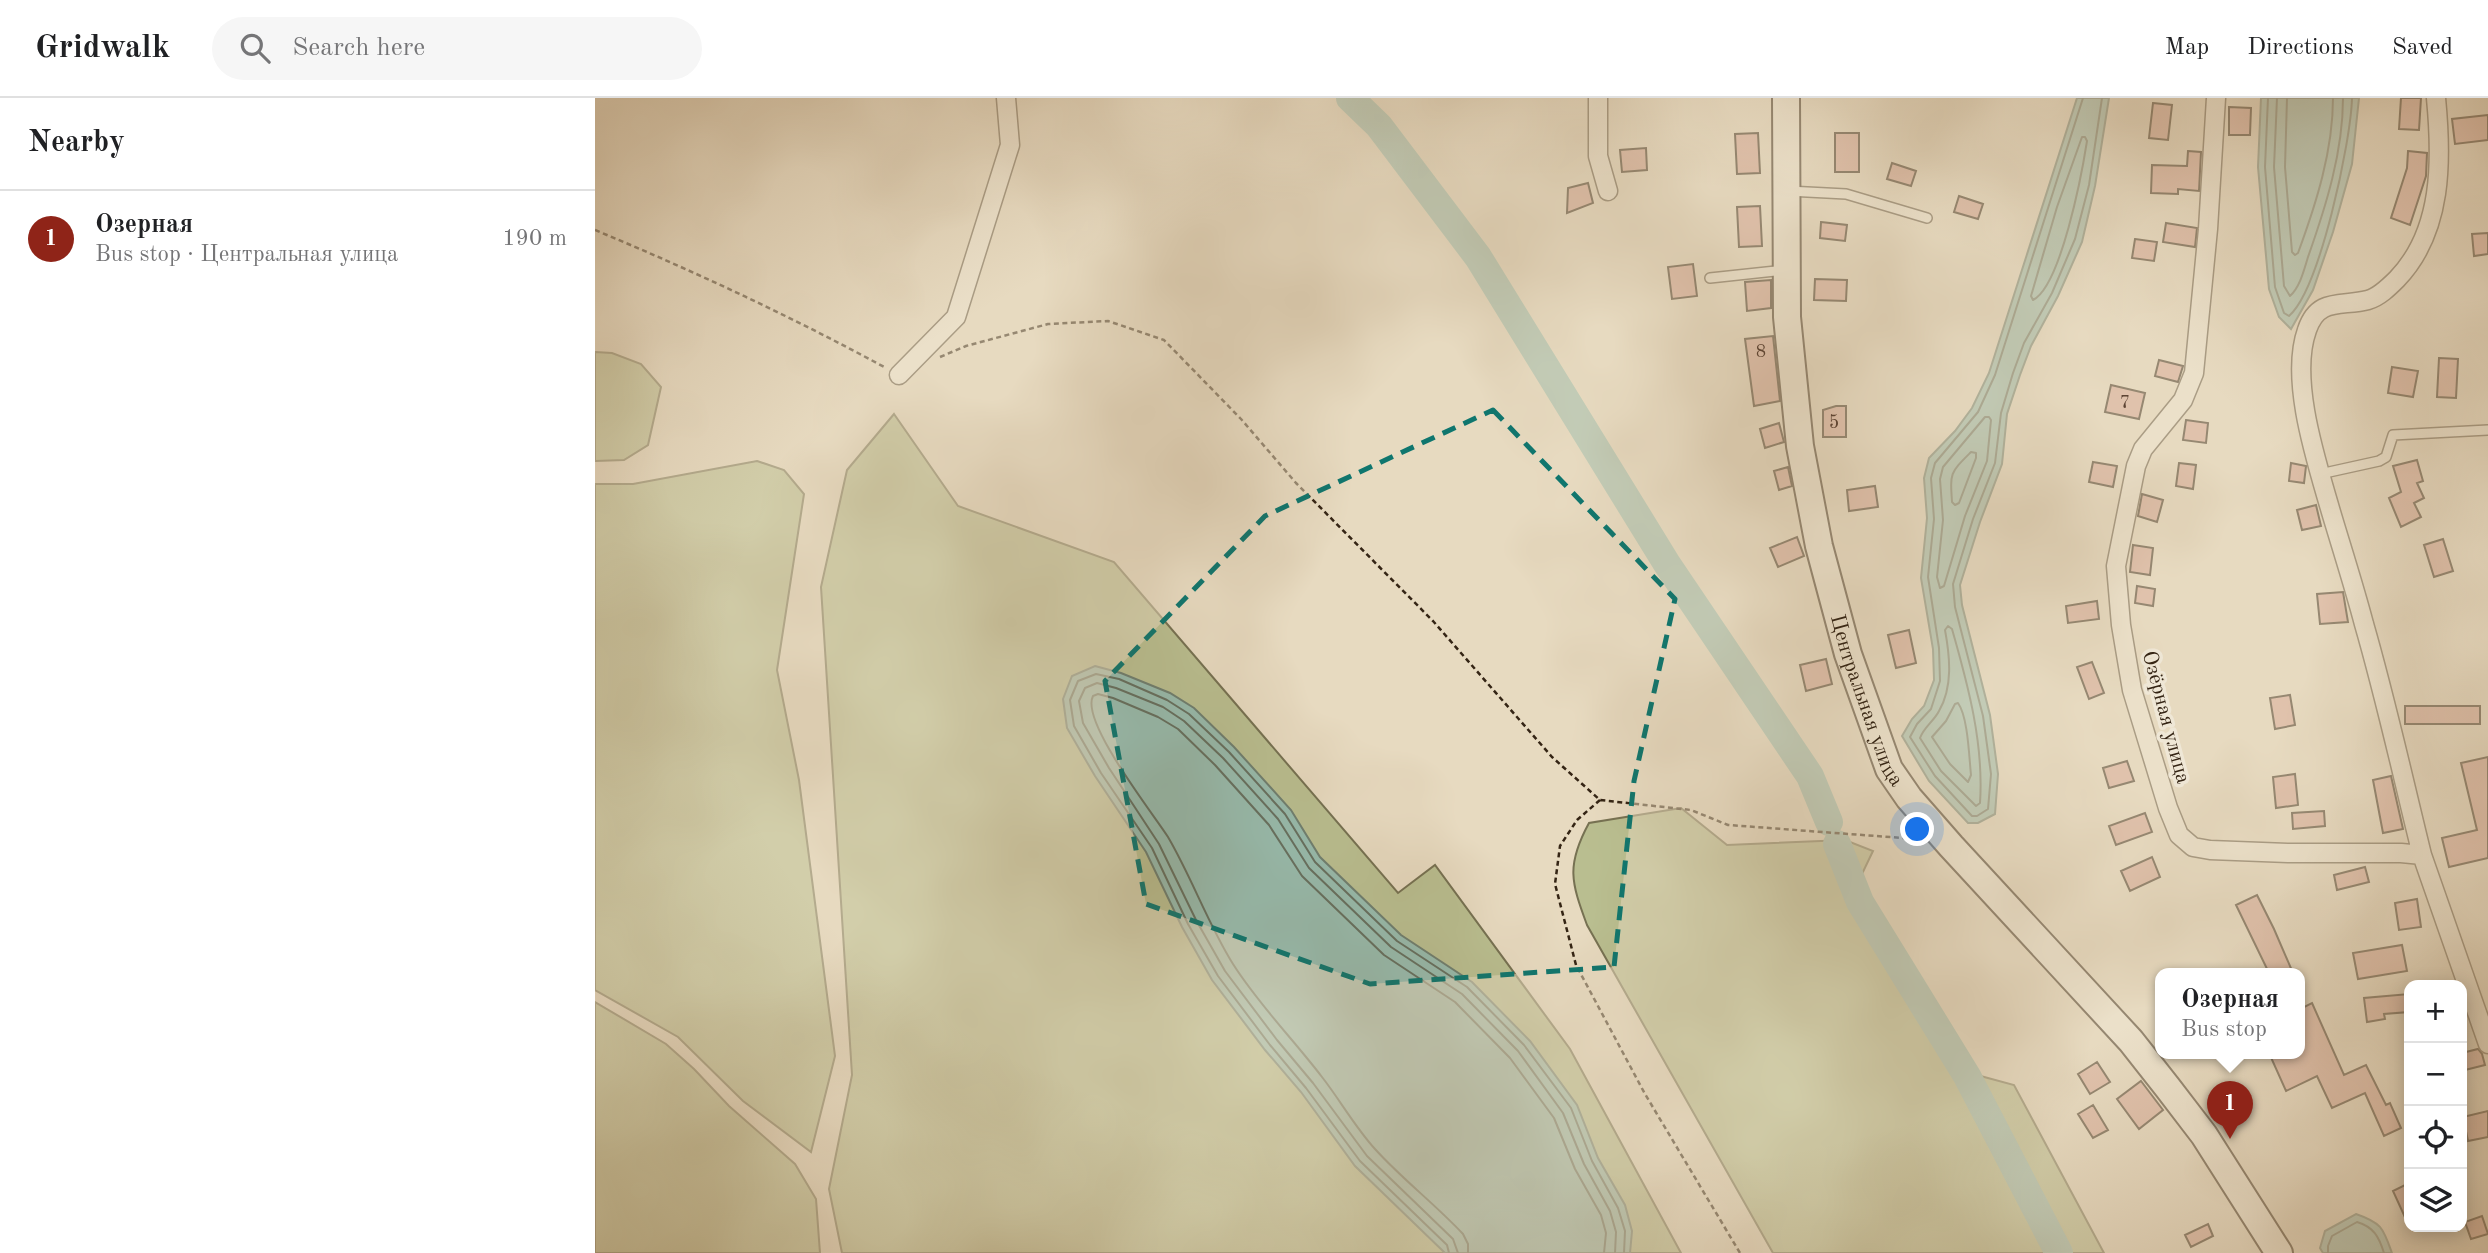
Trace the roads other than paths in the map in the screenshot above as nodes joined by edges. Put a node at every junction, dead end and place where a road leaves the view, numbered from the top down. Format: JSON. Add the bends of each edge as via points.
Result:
{"nodes":[{"id":1,"x":1006,"y":98,"type":"edge"},
{"id":2,"x":1598,"y":98,"type":"edge"},
{"id":3,"x":1786,"y":98,"type":"edge"},
{"id":4,"x":2216,"y":98,"type":"edge"},
{"id":5,"x":2437,"y":98,"type":"edge"},
{"id":6,"x":1608,"y":191,"type":"dead end"},
{"id":7,"x":1786,"y":191,"type":"junction"},
{"id":8,"x":1927,"y":218,"type":"dead end"},
{"id":9,"x":1787,"y":270,"type":"junction"},
{"id":10,"x":1710,"y":278,"type":"dead end"},
{"id":11,"x":899,"y":375,"type":"road end"},
{"id":12,"x":2488,"y":430,"type":"edge"},
{"id":13,"x":2320,"y":474,"type":"junction"},
{"id":14,"x":2422,"y":855,"type":"junction"},
{"id":15,"x":2488,"y":1044,"type":"edge"},
{"id":16,"x":2279,"y":1253,"type":"edge"}],
"edges":[{"from":1,"to":11,"type":"street","via":[[1010,145],[955,317]]},
{"from":2,"to":6,"type":"street","via":[[1598,156]]},
{"from":3,"to":7,"type":"street","name":"Центральная улица"},
{"from":4,"to":14,"type":"street","name":"Озёрная улица","via":[[2194,373],[2183,400],[2143,449],[2136,466],[2116,566],[2132,690],[2168,808],[2179,835],[2193,847]]},
{"from":5,"to":13,"type":"street","via":[[2438,184],[2419,250],[2388,289],[2370,300],[2323,307],[2307,329],[2301,377]]},
{"from":7,"to":8,"type":"lane","via":[[1846,194]]},
{"from":7,"to":9,"type":"street","name":"Центральная улица"},
{"from":9,"to":10,"type":"lane"},
{"from":9,"to":16,"type":"street","name":"Центральная улица","via":[[1800,446],[1819,545],[1848,654],[1889,769],[1951,846],[2168,1087]]},
{"from":12,"to":13,"type":"lane","via":[[2393,435],[2391,449],[2379,461]]},
{"from":13,"to":14,"type":"street","via":[[2365,626]]},
{"from":14,"to":15,"type":"street"}]}
